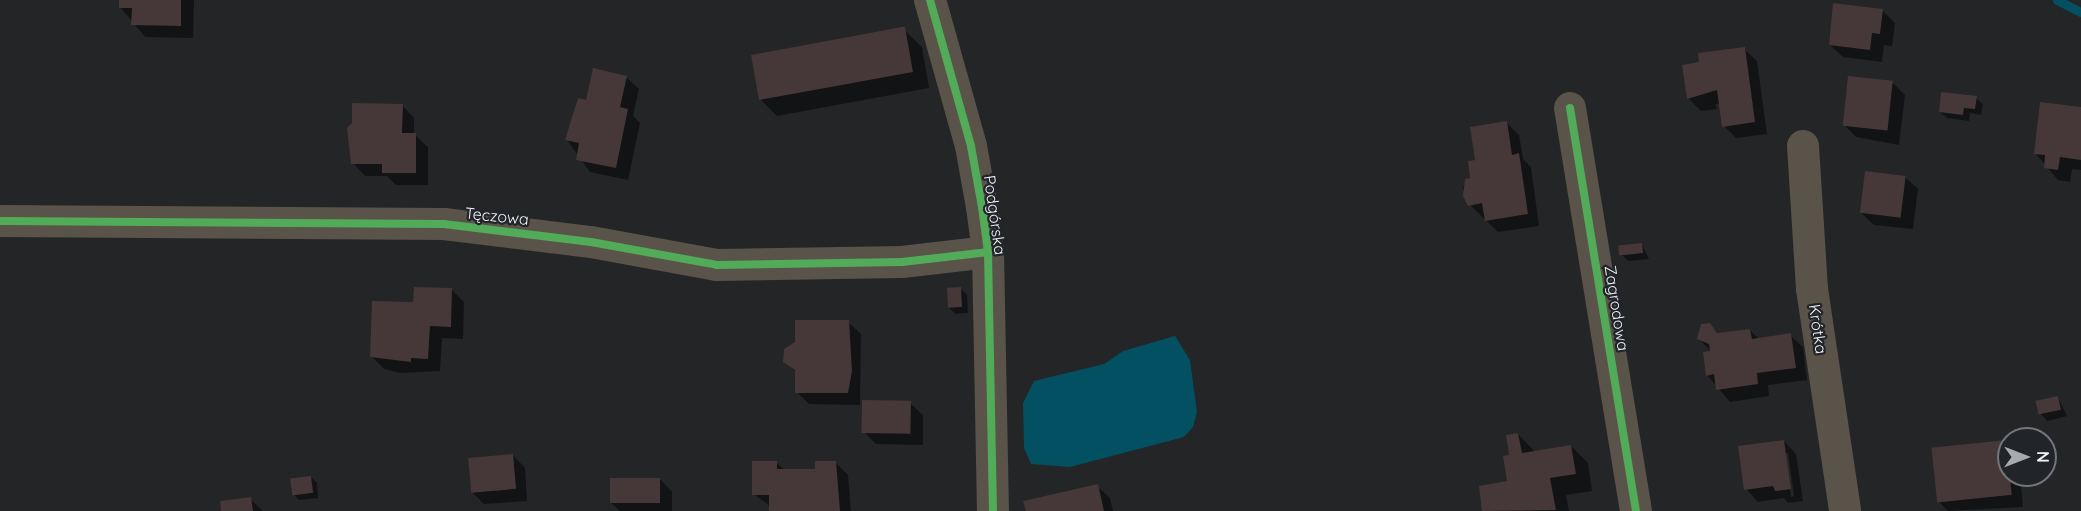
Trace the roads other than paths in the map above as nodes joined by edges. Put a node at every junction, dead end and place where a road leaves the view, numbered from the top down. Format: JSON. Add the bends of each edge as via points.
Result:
{"nodes":[{"id":1,"x":930,"y":0,"type":"edge"},
{"id":2,"x":1570,"y":108,"type":"dead end"},
{"id":3,"x":1803,"y":146,"type":"dead end"},
{"id":4,"x":0,"y":221,"type":"edge"},
{"id":5,"x":988,"y":252,"type":"junction"},
{"id":6,"x":993,"y":511,"type":"edge"},
{"id":7,"x":1636,"y":511,"type":"edge"},
{"id":8,"x":1845,"y":511,"type":"edge"}],
"edges":[{"from":1,"to":5,"type":"street","name":"Podgórska","via":[[971,146]]},
{"from":2,"to":7,"type":"street","name":"Zagrodowa"},
{"from":3,"to":8,"type":"street","name":"Krótka","via":[[1812,290]]},
{"from":4,"to":5,"type":"street","name":"Tęczowa","via":[[444,224],[591,242],[717,265],[890,263]]},
{"from":5,"to":6,"type":"street","name":"Podgórska"}]}
